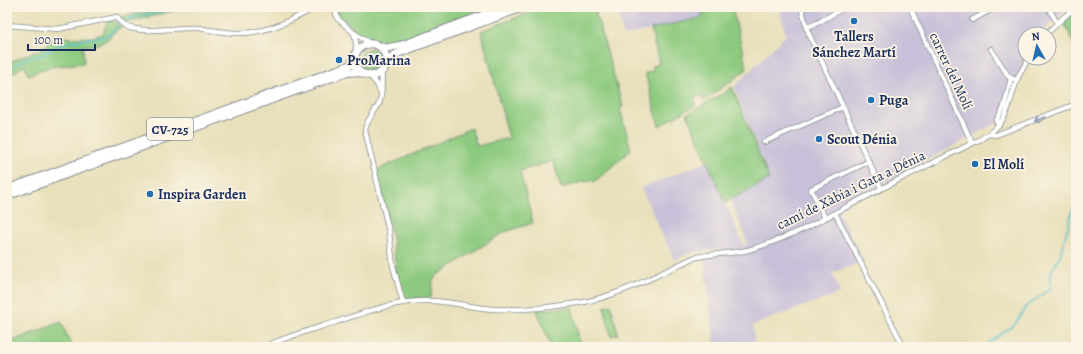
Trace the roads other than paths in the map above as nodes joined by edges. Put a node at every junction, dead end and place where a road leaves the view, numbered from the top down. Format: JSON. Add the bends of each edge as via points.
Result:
{"nodes":[{"id":1,"x":317,"y":7,"type":"edge"},
{"id":2,"x":334,"y":7,"type":"edge"},
{"id":3,"x":505,"y":7,"type":"edge"},
{"id":4,"x":524,"y":7,"type":"edge"},
{"id":5,"x":801,"y":7,"type":"edge"},
{"id":6,"x":845,"y":7,"type":"edge"},
{"id":7,"x":910,"y":7,"type":"edge"},
{"id":8,"x":996,"y":7,"type":"edge"},
{"id":9,"x":1048,"y":7,"type":"edge"},
{"id":10,"x":1075,"y":7,"type":"edge"},
{"id":11,"x":972,"y":20,"type":"dead end"},
{"id":12,"x":1057,"y":24,"type":"joint"},
{"id":13,"x":7,"y":25,"type":"edge"},
{"id":14,"x":806,"y":28,"type":"junction"},
{"id":15,"x":354,"y":33,"type":"junction"},
{"id":16,"x":371,"y":44,"type":"junction"},
{"id":17,"x":380,"y":46,"type":"junction"},
{"id":18,"x":992,"y":49,"type":"dead end"},
{"id":19,"x":356,"y":52,"type":"junction"},
{"id":20,"x":354,"y":59,"type":"junction"},
{"id":21,"x":1025,"y":66,"type":"edge"},
{"id":22,"x":384,"y":69,"type":"junction"},
{"id":23,"x":360,"y":72,"type":"junction"},
{"id":24,"x":370,"y":76,"type":"junction"},
{"id":25,"x":1011,"y":78,"type":"junction"},
{"id":26,"x":1017,"y":80,"type":"junction"},
{"id":27,"x":381,"y":95,"type":"junction"},
{"id":28,"x":1076,"y":104,"type":"edge"},
{"id":29,"x":843,"y":107,"type":"junction"},
{"id":30,"x":999,"y":125,"type":"junction"},
{"id":31,"x":989,"y":134,"type":"junction"},
{"id":32,"x":764,"y":142,"type":"dead end"},
{"id":33,"x":972,"y":143,"type":"junction"},
{"id":34,"x":868,"y":162,"type":"junction"},
{"id":35,"x":881,"y":188,"type":"junction"},
{"id":36,"x":7,"y":189,"type":"edge"},
{"id":37,"x":7,"y":196,"type":"edge"},
{"id":38,"x":835,"y":213,"type":"junction"},
{"id":39,"x":825,"y":218,"type":"junction"},
{"id":40,"x":403,"y":303,"type":"junction"},
{"id":41,"x":264,"y":347,"type":"edge"},
{"id":42,"x":904,"y":347,"type":"edge"}],
"edges":[{"from":1,"to":13,"type":"street","via":[[273,28],[255,32],[231,33],[193,27],[137,29],[124,26],[117,17],[58,29]]},
{"from":2,"to":15,"type":"street","via":[[338,19]]},
{"from":3,"to":17,"type":"main road","via":[[402,45],[386,48]]},
{"from":4,"to":22,"type":"main road","via":[[399,53]]},
{"from":5,"to":14,"type":"street"},
{"from":6,"to":14,"type":"street"},
{"from":7,"to":33,"type":"street","name":"carrer del Molí"},
{"from":8,"to":11,"type":"street"},
{"from":9,"to":12,"type":"street"},
{"from":10,"to":12,"type":"street"},
{"from":14,"to":29,"type":"street"},
{"from":15,"to":16,"type":"street"},
{"from":15,"to":19,"type":"street"},
{"from":16,"to":17,"type":"main road"},
{"from":16,"to":19,"type":"main road"},
{"from":17,"to":22,"type":"main road","via":[[387,57]]},
{"from":18,"to":25,"type":"street"},
{"from":19,"to":20,"type":"main road"},
{"from":20,"to":23,"type":"main road"},
{"from":20,"to":36,"type":"main road","number":"CV-725","via":[[350,65],[340,69]]},
{"from":21,"to":26,"type":"street","name":"camí de Xàbia i Gata a Dénia"},
{"from":22,"to":24,"type":"main road"},
{"from":22,"to":27,"type":"street"},
{"from":23,"to":24,"type":"main road"},
{"from":23,"to":37,"type":"main road","number":"CV-725","via":[[345,74],[290,93]]},
{"from":24,"to":27,"type":"street","via":[[378,84]]},
{"from":25,"to":26,"type":"street"},
{"from":25,"to":30,"type":"street","via":[[1004,107],[996,121]]},
{"from":26,"to":30,"type":"street","name":"camí de Xàbia i Gata a Dénia","via":[[1008,110]]},
{"from":27,"to":40,"type":"street","via":[[365,130]]},
{"from":28,"to":31,"type":"street","one_way":true,"via":[[996,135]]},
{"from":29,"to":32,"type":"street"},
{"from":29,"to":34,"type":"street"},
{"from":30,"to":31,"type":"street","name":"camí de Xàbia i Gata a Dénia"},
{"from":31,"to":33,"type":"street","name":"camí de Xàbia i Gata a Dénia"},
{"from":33,"to":35,"type":"street","name":"camí de Xàbia i Gata a Dénia"},
{"from":34,"to":35,"type":"street"},
{"from":34,"to":39,"type":"street","via":[[811,189]]},
{"from":35,"to":38,"type":"street","name":"camí de Xàbia i Gata a Dénia"},
{"from":38,"to":39,"type":"street","name":"camí de Xàbia i Gata a Dénia"},
{"from":38,"to":42,"type":"street"},
{"from":39,"to":40,"type":"street","name":"camí de Xàbia i Gata a Dénia","via":[[748,250],[693,258],[602,298],[573,304],[543,308],[492,309],[431,301]]},
{"from":40,"to":41,"type":"street","name":"camí de Xàbia i Gata a Dénia","via":[[281,339]]}]}
